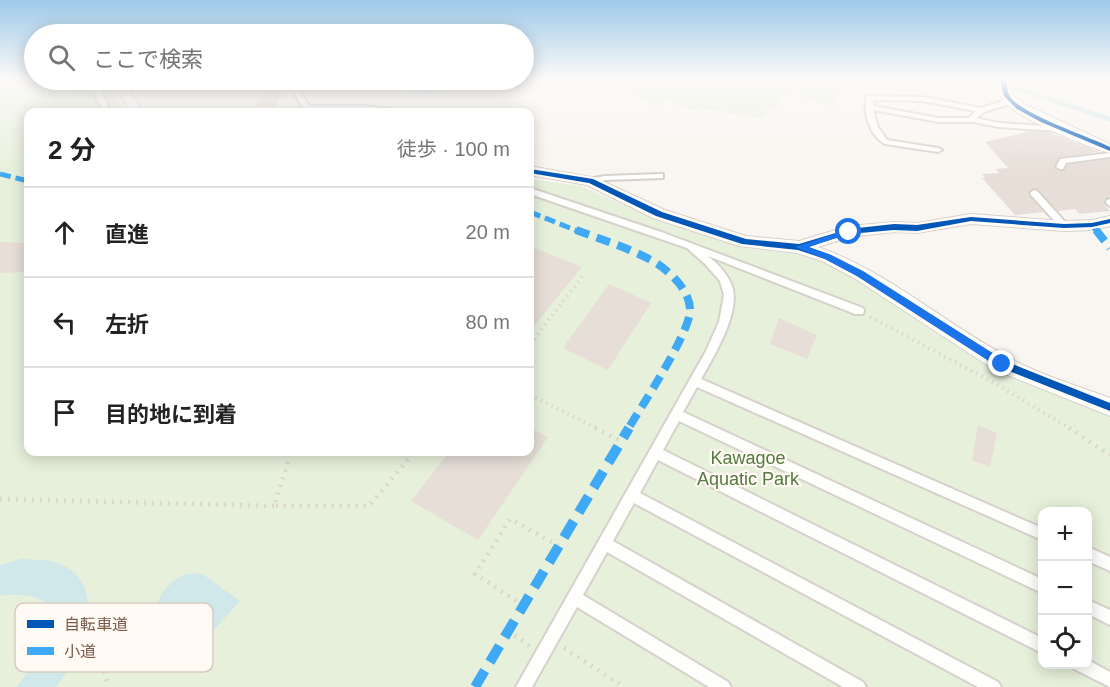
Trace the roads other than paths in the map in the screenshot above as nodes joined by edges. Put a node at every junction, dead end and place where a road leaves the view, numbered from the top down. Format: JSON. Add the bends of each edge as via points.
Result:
{"nodes":[{"id":1,"x":870,"y":112,"type":"edge"},
{"id":2,"x":896,"y":112,"type":"edge"},
{"id":3,"x":978,"y":112,"type":"edge"},
{"id":4,"x":1028,"y":112,"type":"edge"},
{"id":5,"x":973,"y":120,"type":"junction"},
{"id":6,"x":1068,"y":130,"type":"junction"},
{"id":7,"x":1110,"y":149,"type":"edge"},
{"id":8,"x":939,"y":150,"type":"dead end"},
{"id":9,"x":1110,"y":155,"type":"edge"},
{"id":10,"x":1060,"y":167,"type":"dead end"},
{"id":11,"x":534,"y":172,"type":"edge"},
{"id":12,"x":660,"y":176,"type":"dead end"},
{"id":13,"x":591,"y":182,"type":"junction"},
{"id":14,"x":534,"y":192,"type":"edge"},
{"id":15,"x":1034,"y":193,"type":"dead end"},
{"id":16,"x":1110,"y":221,"type":"edge"},
{"id":17,"x":1064,"y":226,"type":"junction"},
{"id":18,"x":690,"y":246,"type":"junction"},
{"id":19,"x":799,"y":247,"type":"junction"},
{"id":20,"x":858,"y":311,"type":"road end"},
{"id":21,"x":694,"y":381,"type":"junction"},
{"id":22,"x":1110,"y":407,"type":"edge"},
{"id":23,"x":676,"y":414,"type":"junction"},
{"id":24,"x":656,"y":453,"type":"junction"},
{"id":25,"x":632,"y":495,"type":"junction"},
{"id":26,"x":1038,"y":532,"type":"edge"},
{"id":27,"x":605,"y":544,"type":"junction"},
{"id":28,"x":1092,"y":556,"type":"edge"},
{"id":29,"x":1110,"y":564,"type":"edge"},
{"id":30,"x":1038,"y":584,"type":"edge"},
{"id":31,"x":575,"y":598,"type":"junction"},
{"id":32,"x":1092,"y":610,"type":"edge"},
{"id":33,"x":1110,"y":618,"type":"edge"},
{"id":34,"x":1038,"y":644,"type":"edge"},
{"id":35,"x":1089,"y":669,"type":"edge"},
{"id":36,"x":1110,"y":680,"type":"edge"},
{"id":37,"x":524,"y":687,"type":"edge"},
{"id":38,"x":723,"y":687,"type":"edge"},
{"id":39,"x":858,"y":687,"type":"edge"},
{"id":40,"x":993,"y":687,"type":"edge"}],
"edges":[{"from":1,"to":8,"type":"lane","via":[[885,142]]},
{"from":2,"to":5,"type":"lane","via":[[939,120]]},
{"from":3,"to":5,"type":"lane"},
{"from":4,"to":6,"type":"street"},
{"from":5,"to":6,"type":"lane"},
{"from":6,"to":7,"type":"street"},
{"from":9,"to":10,"type":"lane","via":[[1063,161]]},
{"from":11,"to":13,"type":"street"},
{"from":12,"to":13,"type":"lane"},
{"from":13,"to":19,"type":"street","via":[[659,214],[745,242]]},
{"from":14,"to":18,"type":"lane"},
{"from":15,"to":17,"type":"lane"},
{"from":16,"to":17,"type":"street"},
{"from":17,"to":19,"type":"street","via":[[971,219],[917,228],[849,232]]},
{"from":18,"to":20,"type":"lane"},
{"from":18,"to":21,"type":"lane","via":[[725,280],[729,294],[724,323]]},
{"from":19,"to":22,"type":"street","via":[[860,274],[1002,364]]},
{"from":21,"to":23,"type":"lane"},
{"from":21,"to":26,"type":"lane"},
{"from":23,"to":24,"type":"lane"},
{"from":23,"to":30,"type":"lane"},
{"from":24,"to":25,"type":"lane"},
{"from":24,"to":34,"type":"lane"},
{"from":25,"to":27,"type":"lane"},
{"from":25,"to":40,"type":"lane"},
{"from":27,"to":31,"type":"lane"},
{"from":27,"to":39,"type":"lane"},
{"from":28,"to":29,"type":"lane"},
{"from":31,"to":37,"type":"lane"},
{"from":31,"to":38,"type":"lane"},
{"from":32,"to":33,"type":"lane"},
{"from":35,"to":36,"type":"lane"}]}
